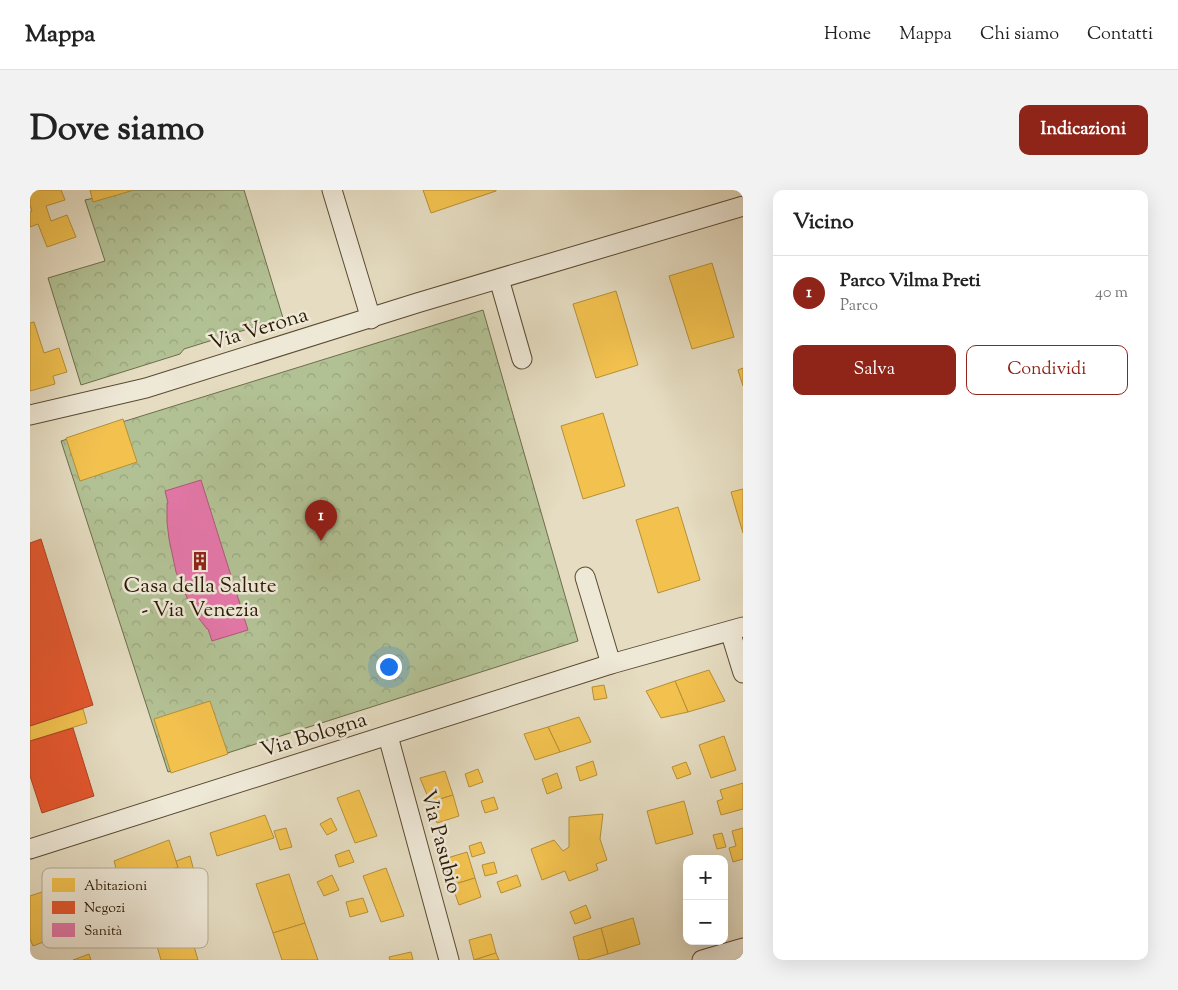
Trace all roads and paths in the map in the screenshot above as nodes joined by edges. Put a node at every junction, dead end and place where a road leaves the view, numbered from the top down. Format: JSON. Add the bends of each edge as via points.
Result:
{"nodes":[{"id":1,"x":332,"y":190,"type":"edge"},
{"id":2,"x":743,"y":206,"type":"edge"},
{"id":3,"x":499,"y":280,"type":"junction"},
{"id":4,"x":371,"y":319,"type":"junction"},
{"id":5,"x":522,"y":359,"type":"dead end"},
{"id":6,"x":30,"y":415,"type":"edge"},
{"id":7,"x":585,"y":577,"type":"dead end"},
{"id":8,"x":736,"y":629,"type":"edge"},
{"id":9,"x":611,"y":664,"type":"junction"},
{"id":10,"x":743,"y":673,"type":"edge"},
{"id":11,"x":388,"y":736,"type":"junction"},
{"id":12,"x":30,"y":849,"type":"edge"},
{"id":13,"x":743,"y":948,"type":"edge"},
{"id":14,"x":449,"y":960,"type":"edge"},
{"id":15,"x":702,"y":960,"type":"edge"}],
"edges":[{"from":1,"to":4,"type":"street"},
{"from":2,"to":3,"type":"street","name":"Via Verona"},
{"from":3,"to":4,"type":"street","name":"Via Verona"},
{"from":3,"to":5,"type":"street"},
{"from":4,"to":6,"type":"street","name":"Via Verona","via":[[146,388]]},
{"from":7,"to":9,"type":"street"},
{"from":8,"to":9,"type":"street","name":"Via Bologna"},
{"from":8,"to":10,"type":"street"},
{"from":9,"to":11,"type":"street","name":"Via Bologna"},
{"from":11,"to":12,"type":"street","name":"Via Bologna"},
{"from":11,"to":14,"type":"street","name":"Via Pasubio"},
{"from":13,"to":15,"type":"street"}]}
